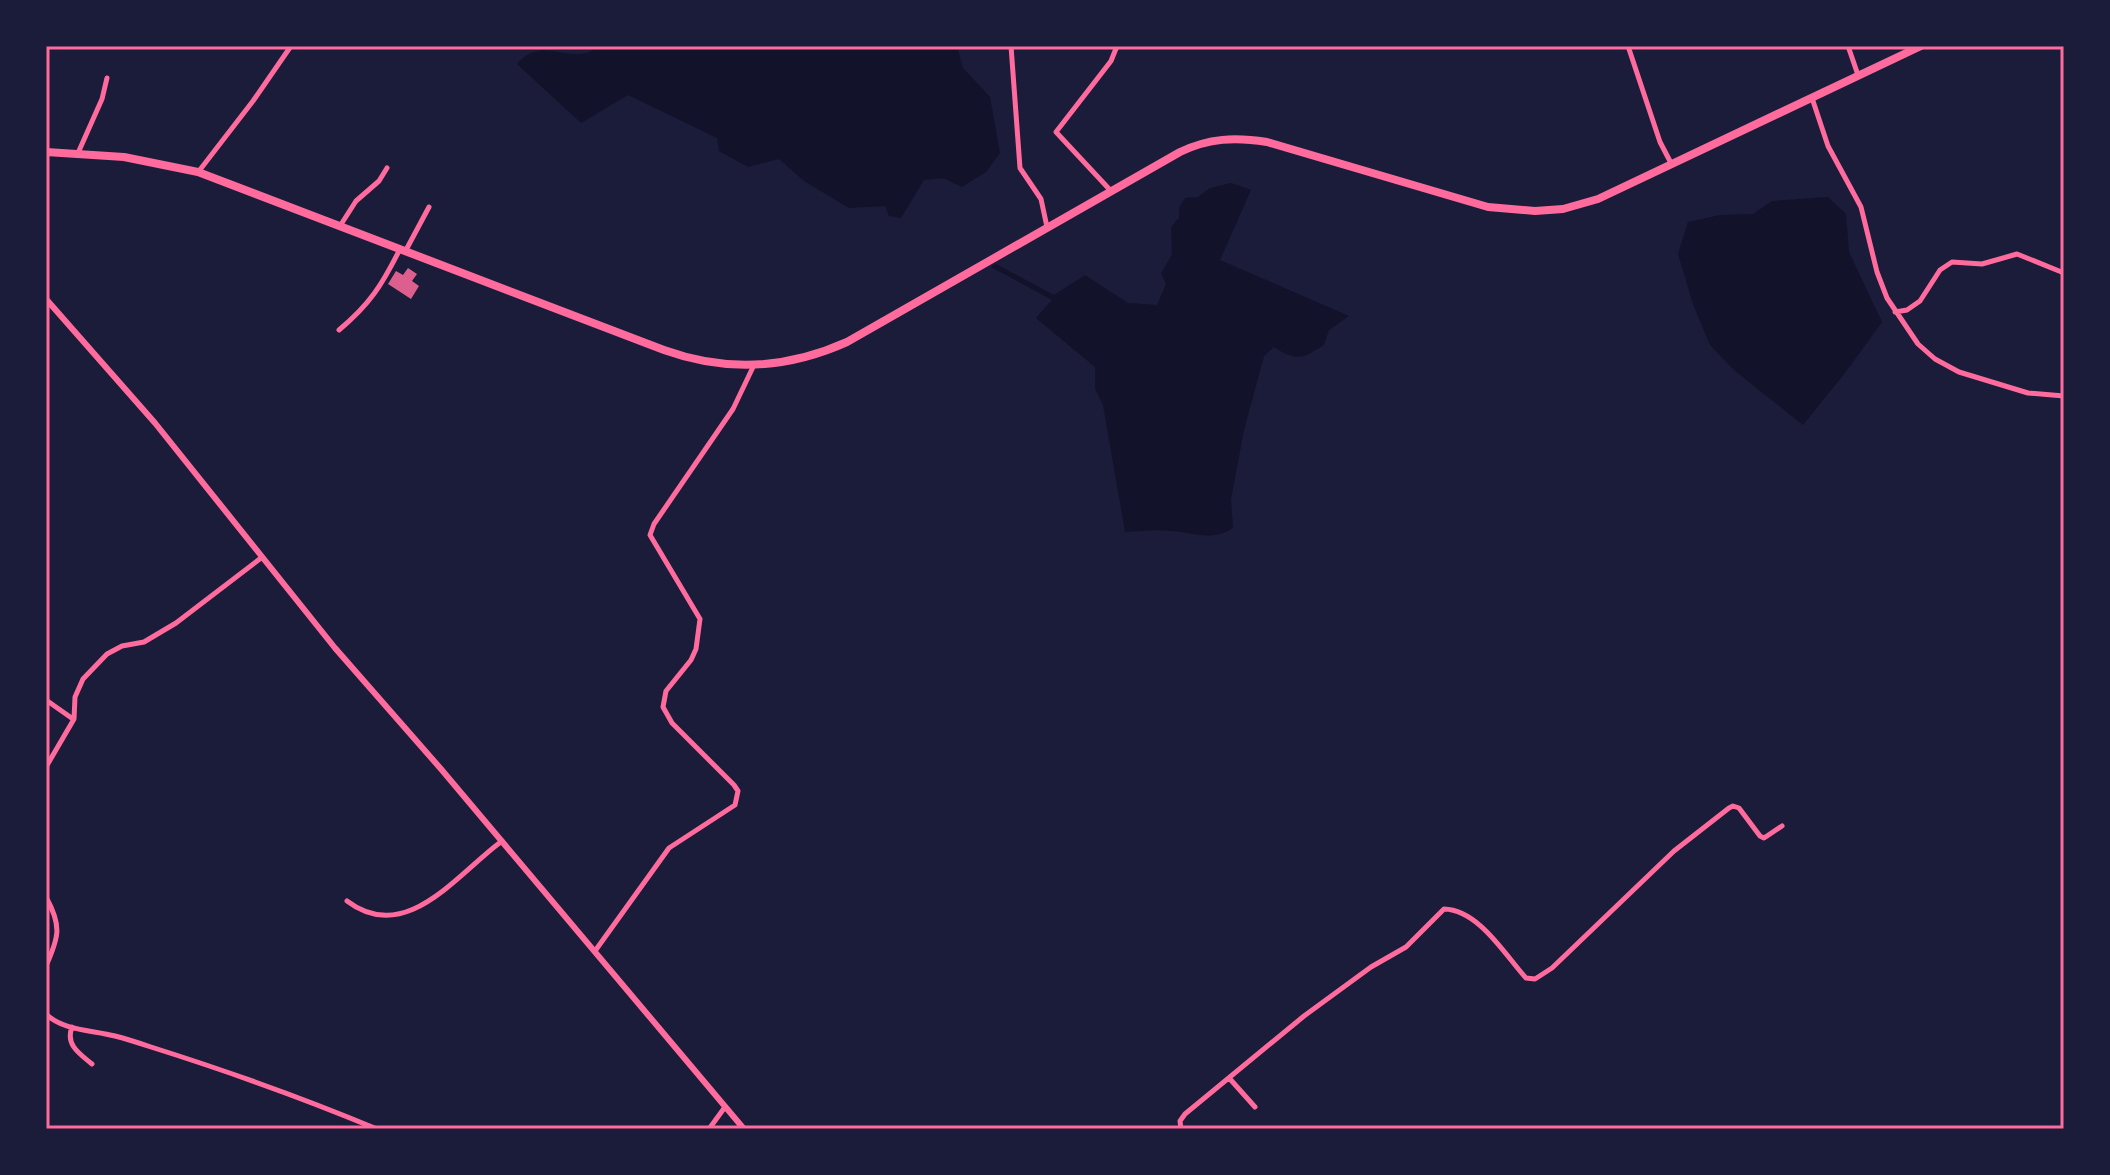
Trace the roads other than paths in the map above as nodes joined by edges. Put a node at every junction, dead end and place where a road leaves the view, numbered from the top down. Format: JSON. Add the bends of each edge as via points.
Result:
{"nodes":[{"id":1,"x":291,"y":46,"type":"edge"},
{"id":2,"x":1011,"y":46,"type":"edge"},
{"id":3,"x":1117,"y":46,"type":"edge"},
{"id":4,"x":1628,"y":46,"type":"edge"},
{"id":5,"x":1848,"y":46,"type":"edge"},
{"id":6,"x":1921,"y":46,"type":"edge"},
{"id":7,"x":1858,"y":76,"type":"junction"},
{"id":8,"x":107,"y":78,"type":"dead end"},
{"id":9,"x":1812,"y":98,"type":"junction"},
{"id":10,"x":46,"y":152,"type":"edge"},
{"id":11,"x":78,"y":154,"type":"junction"},
{"id":12,"x":1672,"y":165,"type":"junction"},
{"id":13,"x":387,"y":168,"type":"dead end"},
{"id":14,"x":198,"y":172,"type":"junction"},
{"id":15,"x":1111,"y":191,"type":"junction"},
{"id":16,"x":429,"y":207,"type":"dead end"},
{"id":17,"x":339,"y":227,"type":"junction"},
{"id":18,"x":1048,"y":228,"type":"junction"},
{"id":19,"x":403,"y":249,"type":"junction"},
{"id":20,"x":2064,"y":273,"type":"edge"},
{"id":21,"x":46,"y":299,"type":"edge"},
{"id":22,"x":1895,"y":312,"type":"junction"},
{"id":23,"x":339,"y":330,"type":"dead end"},
{"id":24,"x":754,"y":365,"type":"junction"},
{"id":25,"x":2064,"y":396,"type":"edge"},
{"id":26,"x":261,"y":558,"type":"junction"},
{"id":27,"x":46,"y":700,"type":"edge"},
{"id":28,"x":74,"y":719,"type":"junction"},
{"id":29,"x":46,"y":767,"type":"edge"},
{"id":30,"x":1782,"y":826,"type":"dead end"},
{"id":31,"x":502,"y":841,"type":"junction"},
{"id":32,"x":46,"y":897,"type":"edge"},
{"id":33,"x":347,"y":901,"type":"dead end"},
{"id":34,"x":595,"y":951,"type":"junction"},
{"id":35,"x":46,"y":966,"type":"edge"},
{"id":36,"x":46,"y":1014,"type":"edge"},
{"id":37,"x":72,"y":1027,"type":"junction"},
{"id":38,"x":92,"y":1064,"type":"dead end"},
{"id":39,"x":1230,"y":1079,"type":"junction"},
{"id":40,"x":725,"y":1107,"type":"junction"},
{"id":41,"x":1255,"y":1107,"type":"dead end"},
{"id":42,"x":377,"y":1129,"type":"edge"},
{"id":43,"x":709,"y":1129,"type":"edge"},
{"id":44,"x":744,"y":1129,"type":"edge"},
{"id":45,"x":1181,"y":1129,"type":"edge"}],
"edges":[{"from":1,"to":14,"type":"street"},
{"from":2,"to":18,"type":"street","via":[[1020,168],[1041,199]]},
{"from":3,"to":15,"type":"street","via":[[1056,132]]},
{"from":4,"to":12,"type":"street"},
{"from":5,"to":7,"type":"street"},
{"from":6,"to":7,"type":"main road"},
{"from":7,"to":9,"type":"main road"},
{"from":8,"to":11,"type":"street"},
{"from":9,"to":12,"type":"main road"},
{"from":9,"to":22,"type":"street","via":[[1828,146],[1861,207],[1877,272]]},
{"from":10,"to":11,"type":"main road"},
{"from":11,"to":14,"type":"main road"},
{"from":12,"to":15,"type":"main road","via":[[1580,205],[1509,211],[1294,148],[1234,138],[1192,146]]},
{"from":13,"to":17,"type":"street"},
{"from":14,"to":17,"type":"main road"},
{"from":15,"to":18,"type":"main road"},
{"from":16,"to":19,"type":"street"},
{"from":17,"to":19,"type":"main road"},
{"from":18,"to":24,"type":"main road","via":[[847,342],[809,357]]},
{"from":19,"to":23,"type":"street","via":[[363,310]]},
{"from":19,"to":24,"type":"main road","via":[[690,360]]},
{"from":20,"to":22,"type":"street","via":[[2017,254],[1982,264],[1952,262],[1940,270],[1920,301]]},
{"from":21,"to":26,"type":"street","via":[[155,423]]},
{"from":22,"to":25,"type":"street","via":[[1918,344],[1947,366],[2028,393]]},
{"from":24,"to":34,"type":"street","via":[[733,409],[650,535],[700,619],[696,649],[666,691],[663,707],[672,723],[734,785],[738,799],[731,810],[669,848]]},
{"from":26,"to":28,"type":"street","via":[[176,623],[144,642],[107,654],[83,679]]},
{"from":26,"to":31,"type":"street"},
{"from":27,"to":28,"type":"street"},
{"from":28,"to":29,"type":"street"},
{"from":30,"to":39,"type":"street","via":[[1764,838],[1739,808],[1729,808],[1682,844],[1535,979],[1526,978],[1476,923],[1444,909],[1406,947],[1304,1016]]},
{"from":31,"to":33,"type":"street","via":[[408,914],[377,916]]},
{"from":31,"to":34,"type":"street"},
{"from":32,"to":35,"type":"street","via":[[58,925]]},
{"from":34,"to":40,"type":"street"},
{"from":36,"to":37,"type":"street"},
{"from":37,"to":38,"type":"street","via":[[70,1041]]},
{"from":37,"to":42,"type":"street","via":[[154,1048]]},
{"from":39,"to":41,"type":"street"},
{"from":39,"to":45,"type":"street","via":[[1182,1118]]},
{"from":40,"to":43,"type":"street"},
{"from":40,"to":44,"type":"street"}]}
